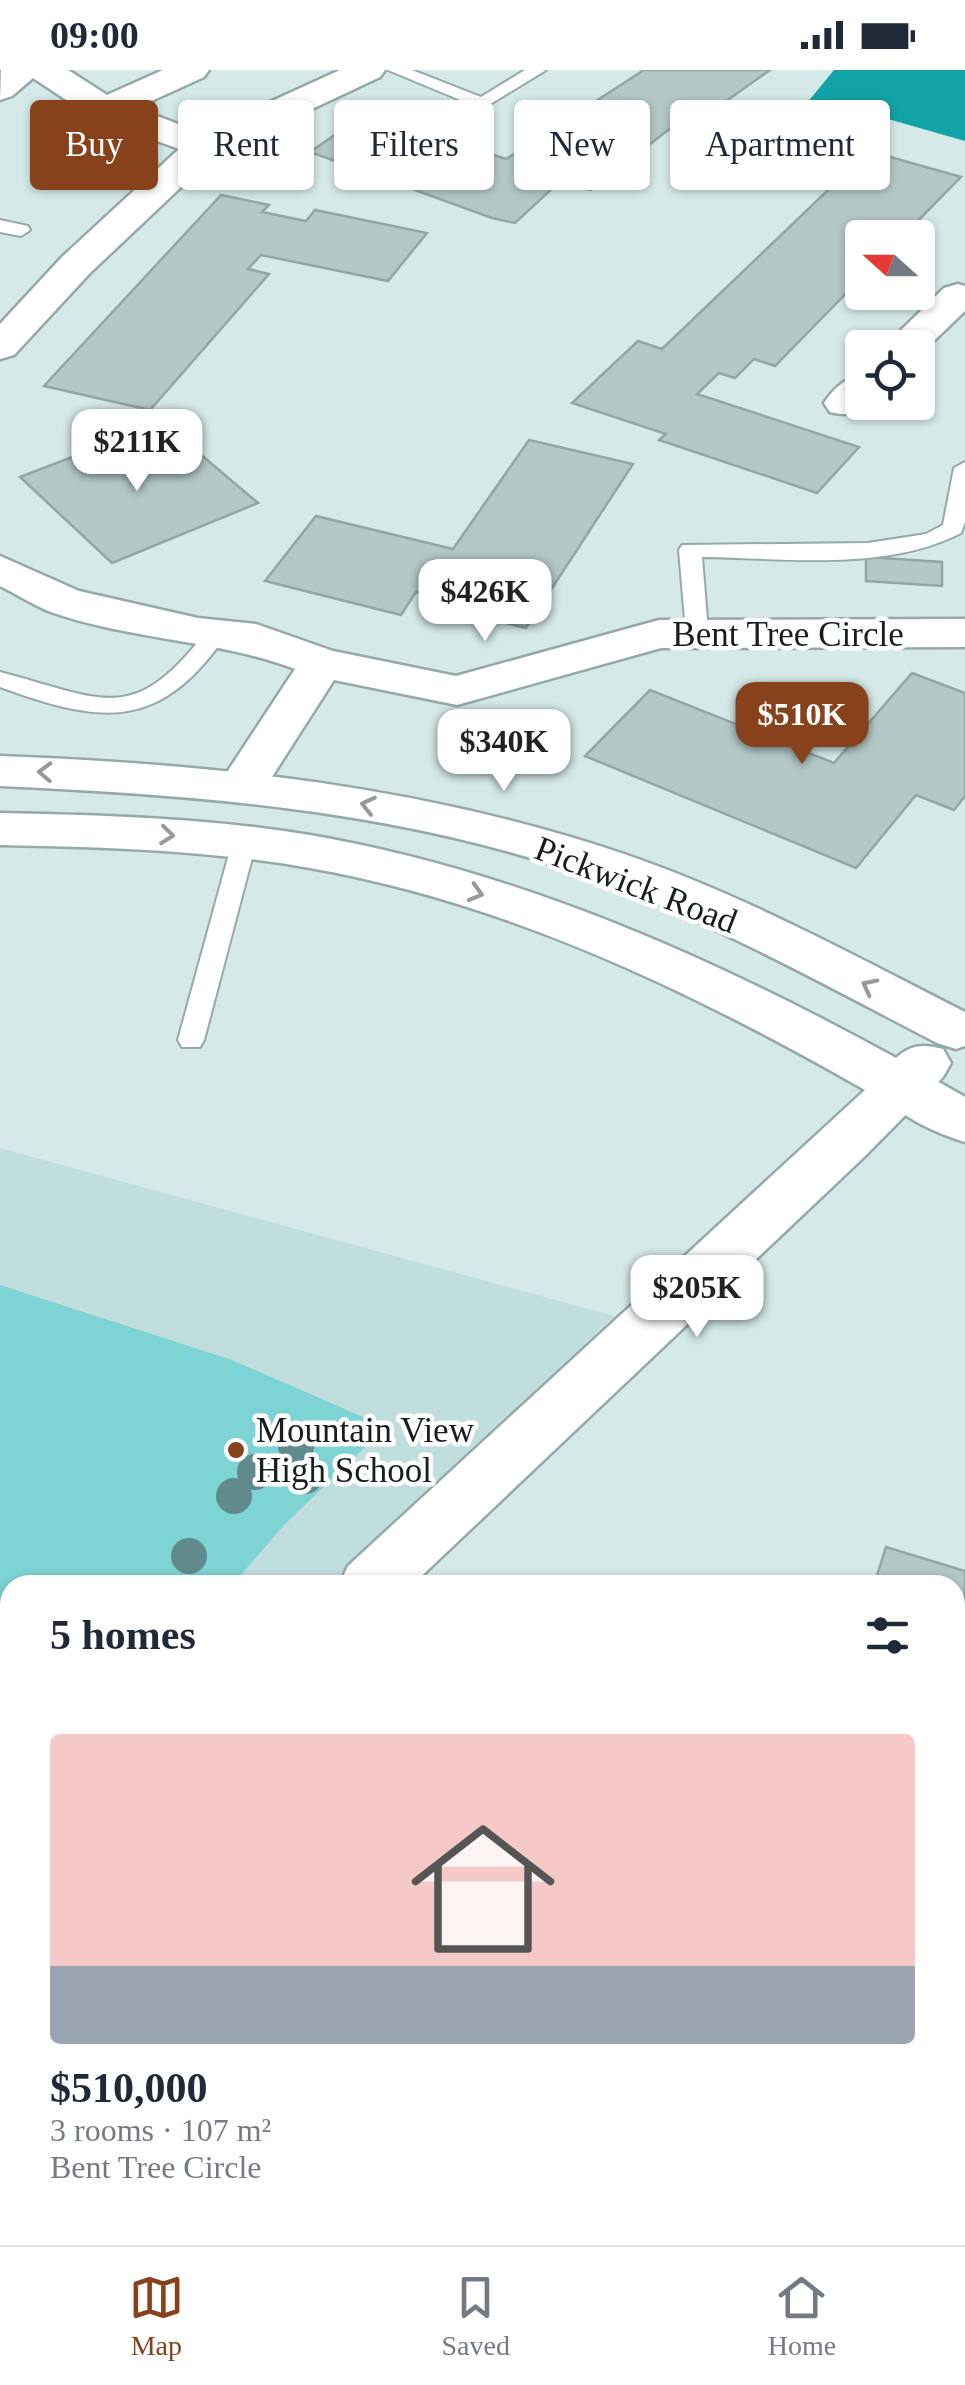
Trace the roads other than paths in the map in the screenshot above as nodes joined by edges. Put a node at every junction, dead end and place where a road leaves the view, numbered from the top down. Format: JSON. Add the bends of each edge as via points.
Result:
{"nodes":[{"id":1,"x":20,"y":70,"type":"edge"},
{"id":2,"x":44,"y":70,"type":"edge"},
{"id":3,"x":192,"y":70,"type":"edge"},
{"id":4,"x":368,"y":70,"type":"edge"},
{"id":5,"x":397,"y":70,"type":"edge"},
{"id":6,"x":537,"y":70,"type":"edge"},
{"id":7,"x":0,"y":89,"type":"edge"},
{"id":8,"x":91,"y":100,"type":"edge"},
{"id":9,"x":125,"y":100,"type":"edge"},
{"id":10,"x":302,"y":100,"type":"edge"},
{"id":11,"x":178,"y":169,"type":"edge"},
{"id":12,"x":0,"y":226,"type":"edge"},
{"id":13,"x":21,"y":230,"type":"dead end"},
{"id":14,"x":965,"y":298,"type":"edge"},
{"id":15,"x":922,"y":330,"type":"edge"},
{"id":16,"x":0,"y":347,"type":"edge"},
{"id":17,"x":965,"y":468,"type":"edge"},
{"id":18,"x":0,"y":569,"type":"edge"},
{"id":19,"x":697,"y":632,"type":"junction"},
{"id":20,"x":216,"y":634,"type":"junction"},
{"id":21,"x":965,"y":634,"type":"edge"},
{"id":22,"x":322,"y":663,"type":"junction"},
{"id":23,"x":0,"y":679,"type":"edge"},
{"id":24,"x":0,"y":771,"type":"edge"},
{"id":25,"x":242,"y":786,"type":"junction"},
{"id":26,"x":0,"y":829,"type":"edge"},
{"id":27,"x":244,"y":843,"type":"junction"},
{"id":28,"x":962,"y":1029,"type":"edge"},
{"id":29,"x":191,"y":1040,"type":"dead end"},
{"id":30,"x":902,"y":1086,"type":"junction"},
{"id":31,"x":965,"y":1122,"type":"edge"},
{"id":32,"x":381,"y":1575,"type":"edge"}],
"edges":[{"from":1,"to":7,"type":"street"},
{"from":2,"to":8,"type":"street"},
{"from":3,"to":9,"type":"street"},
{"from":4,"to":10,"type":"street"},
{"from":5,"to":6,"type":"lane","via":[[482,104]]},
{"from":11,"to":16,"type":"street"},
{"from":12,"to":13,"type":"lane"},
{"from":14,"to":15,"type":"street","via":[[958,296]]},
{"from":17,"to":19,"type":"lane","via":[[954,528],[901,548],[690,550]]},
{"from":18,"to":20,"type":"street","name":"Bent Tree Circle","via":[[64,601]]},
{"from":19,"to":21,"type":"street","name":"Bent Tree Circle"},
{"from":19,"to":22,"type":"street","name":"Bent Tree Circle","via":[[659,634],[457,691]]},
{"from":20,"to":22,"type":"street","name":"Bent Tree Circle","via":[[256,638]]},
{"from":20,"to":23,"type":"lane","via":[[182,677],[156,696],[114,706],[66,701]]},
{"from":22,"to":25,"type":"street"},
{"from":25,"to":24,"type":"street","name":"Pickwick Road","one_way":true,"via":[[162,776]]},
{"from":28,"to":25,"type":"street","name":"Pickwick Road","one_way":true,"via":[[606,866],[316,793]]},
{"from":26,"to":27,"type":"street","name":"Pickwick Road","one_way":true,"via":[[135,831]]},
{"from":27,"to":29,"type":"lane"},
{"from":27,"to":30,"type":"street","name":"Pickwick Road","one_way":true,"via":[[385,870],[580,926],[802,1028]]},
{"from":28,"to":30,"type":"street"},
{"from":30,"to":31,"type":"street","name":"Pickwick Road"},
{"from":30,"to":32,"type":"street"}]}
